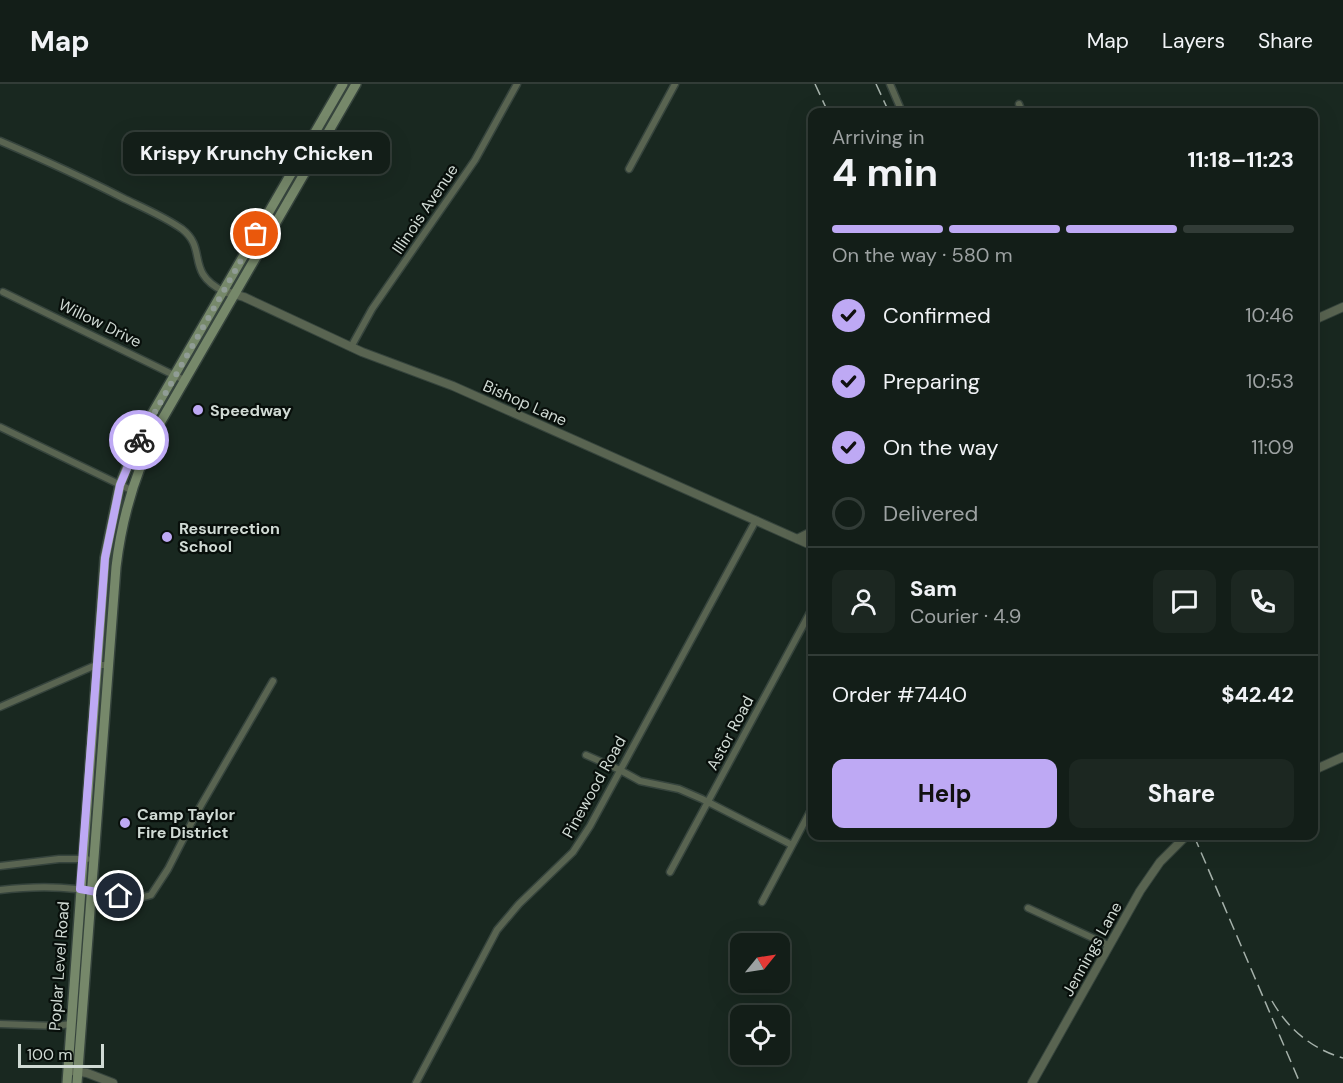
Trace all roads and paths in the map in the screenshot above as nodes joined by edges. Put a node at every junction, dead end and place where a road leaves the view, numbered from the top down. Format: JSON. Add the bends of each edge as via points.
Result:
{"nodes":[{"id":1,"x":343,"y":84,"type":"edge"},
{"id":2,"x":356,"y":84,"type":"edge"},
{"id":3,"x":517,"y":84,"type":"edge"},
{"id":4,"x":675,"y":84,"type":"edge"},
{"id":5,"x":890,"y":84,"type":"edge"},
{"id":6,"x":1019,"y":104,"type":"dead end"},
{"id":7,"x":900,"y":108,"type":"edge"},
{"id":8,"x":1020,"y":108,"type":"edge"},
{"id":9,"x":0,"y":141,"type":"edge"},
{"id":10,"x":629,"y":169,"type":"dead end"},
{"id":11,"x":223,"y":291,"type":"junction"},
{"id":12,"x":3,"y":292,"type":"dead end"},
{"id":13,"x":235,"y":294,"type":"junction"},
{"id":14,"x":1343,"y":308,"type":"edge"},
{"id":15,"x":1318,"y":318,"type":"edge"},
{"id":16,"x":351,"y":347,"type":"junction"},
{"id":17,"x":174,"y":375,"type":"junction"},
{"id":18,"x":184,"y":380,"type":"junction"},
{"id":19,"x":0,"y":427,"type":"edge"},
{"id":20,"x":120,"y":485,"type":"junction"},
{"id":21,"x":131,"y":490,"type":"junction"},
{"id":22,"x":756,"y":520,"type":"junction"},
{"id":23,"x":808,"y":534,"type":"edge"},
{"id":24,"x":797,"y":539,"type":"junction"},
{"id":25,"x":808,"y":544,"type":"edge"},
{"id":26,"x":808,"y":616,"type":"edge"},
{"id":27,"x":96,"y":665,"type":"junction"},
{"id":28,"x":108,"y":666,"type":"junction"},
{"id":29,"x":273,"y":681,"type":"dead end"},
{"id":30,"x":0,"y":707,"type":"edge"},
{"id":31,"x":586,"y":755,"type":"dead end"},
{"id":32,"x":1343,"y":757,"type":"edge"},
{"id":33,"x":1318,"y":764,"type":"edge"},
{"id":34,"x":1324,"y":765,"type":"junction"},
{"id":35,"x":1318,"y":768,"type":"edge"},
{"id":36,"x":620,"y":770,"type":"junction"},
{"id":37,"x":708,"y":802,"type":"junction"},
{"id":38,"x":808,"y":815,"type":"edge"},
{"id":39,"x":1182,"y":840,"type":"edge"},
{"id":40,"x":792,"y":845,"type":"junction"},
{"id":41,"x":82,"y":859,"type":"junction"},
{"id":42,"x":94,"y":860,"type":"junction"},
{"id":43,"x":0,"y":866,"type":"edge"},
{"id":44,"x":670,"y":872,"type":"dead end"},
{"id":45,"x":80,"y":889,"type":"junction"},
{"id":46,"x":0,"y":890,"type":"edge"},
{"id":47,"x":91,"y":891,"type":"junction"},
{"id":48,"x":762,"y":902,"type":"dead end"},
{"id":49,"x":1028,"y":908,"type":"dead end"},
{"id":50,"x":1108,"y":945,"type":"junction"},
{"id":51,"x":0,"y":1023,"type":"edge"},
{"id":52,"x":70,"y":1024,"type":"junction"},
{"id":53,"x":68,"y":1071,"type":"junction"},
{"id":54,"x":78,"y":1072,"type":"junction"},
{"id":55,"x":67,"y":1083,"type":"edge"},
{"id":56,"x":77,"y":1083,"type":"edge"},
{"id":57,"x":113,"y":1083,"type":"edge"},
{"id":58,"x":416,"y":1083,"type":"edge"},
{"id":59,"x":1032,"y":1083,"type":"edge"}],
"edges":[{"from":1,"to":11,"type":"main road","name":"Poplar Level Road"},
{"from":2,"to":13,"type":"main road","name":"Poplar Level Road"},
{"from":3,"to":16,"type":"street","name":"Illinois Avenue","via":[[468,171],[372,309]]},
{"from":4,"to":10,"type":"street"},
{"from":5,"to":7,"type":"street"},
{"from":6,"to":8,"type":"street"},
{"from":9,"to":11,"type":"street","via":[[72,172],[180,228],[194,243],[204,278]]},
{"from":11,"to":13,"type":"street","name":"Bishop Lane"},
{"from":11,"to":17,"type":"main road","name":"Poplar Level Road"},
{"from":12,"to":17,"type":"street","name":"Willow Drive"},
{"from":13,"to":16,"type":"street","name":"Bishop Lane"},
{"from":13,"to":18,"type":"main road","name":"Poplar Level Road"},
{"from":14,"to":15,"type":"street"},
{"from":16,"to":22,"type":"street","name":"Bishop Lane","via":[[453,386]]},
{"from":17,"to":18,"type":"street","name":"Willow Drive"},
{"from":17,"to":20,"type":"main road","name":"Poplar Level Road","via":[[141,434]]},
{"from":18,"to":21,"type":"main road","name":"Poplar Level Road","via":[[150,443]]},
{"from":19,"to":20,"type":"street"},
{"from":20,"to":21,"type":"street"},
{"from":20,"to":27,"type":"main road","name":"Poplar Level Road","via":[[105,558]]},
{"from":21,"to":28,"type":"main road","name":"Poplar Level Road","via":[[119,538]]},
{"from":22,"to":24,"type":"street","name":"Bishop Lane"},
{"from":22,"to":36,"type":"street","name":"Pinewood Road"},
{"from":23,"to":24,"type":"street"},
{"from":24,"to":25,"type":"street","name":"Bishop Lane"},
{"from":26,"to":37,"type":"street","name":"Astor Road"},
{"from":27,"to":28,"type":"street"},
{"from":27,"to":30,"type":"street"},
{"from":27,"to":41,"type":"main road","name":"Poplar Level Road"},
{"from":28,"to":42,"type":"main road","name":"Poplar Level Road"},
{"from":29,"to":47,"type":"street","via":[[154,892],[141,897]]},
{"from":31,"to":36,"type":"street"},
{"from":32,"to":34,"type":"street"},
{"from":33,"to":34,"type":"street"},
{"from":34,"to":35,"type":"street"},
{"from":36,"to":37,"type":"street","via":[[639,781],[679,789]]},
{"from":36,"to":58,"type":"street","name":"Pinewood Road","via":[[573,852],[497,930]]},
{"from":37,"to":40,"type":"street"},
{"from":37,"to":44,"type":"street","name":"Astor Road"},
{"from":38,"to":40,"type":"street"},
{"from":39,"to":50,"type":"street","name":"Jennings Lane","via":[[1147,880]]},
{"from":40,"to":48,"type":"street"},
{"from":41,"to":42,"type":"street"},
{"from":41,"to":43,"type":"street"},
{"from":41,"to":45,"type":"main road","name":"Poplar Level Road"},
{"from":42,"to":47,"type":"main road","name":"Poplar Level Road"},
{"from":45,"to":46,"type":"street"},
{"from":45,"to":47,"type":"street"},
{"from":45,"to":52,"type":"main road","name":"Poplar Level Road"},
{"from":47,"to":54,"type":"main road","name":"Poplar Level Road"},
{"from":49,"to":50,"type":"street"},
{"from":50,"to":59,"type":"street","name":"Jennings Lane"},
{"from":51,"to":52,"type":"street"},
{"from":52,"to":53,"type":"main road","name":"Poplar Level Road"},
{"from":53,"to":54,"type":"street"},
{"from":53,"to":55,"type":"main road","name":"Poplar Level Road"},
{"from":54,"to":56,"type":"main road","name":"Poplar Level Road"},
{"from":54,"to":57,"type":"street"}]}
